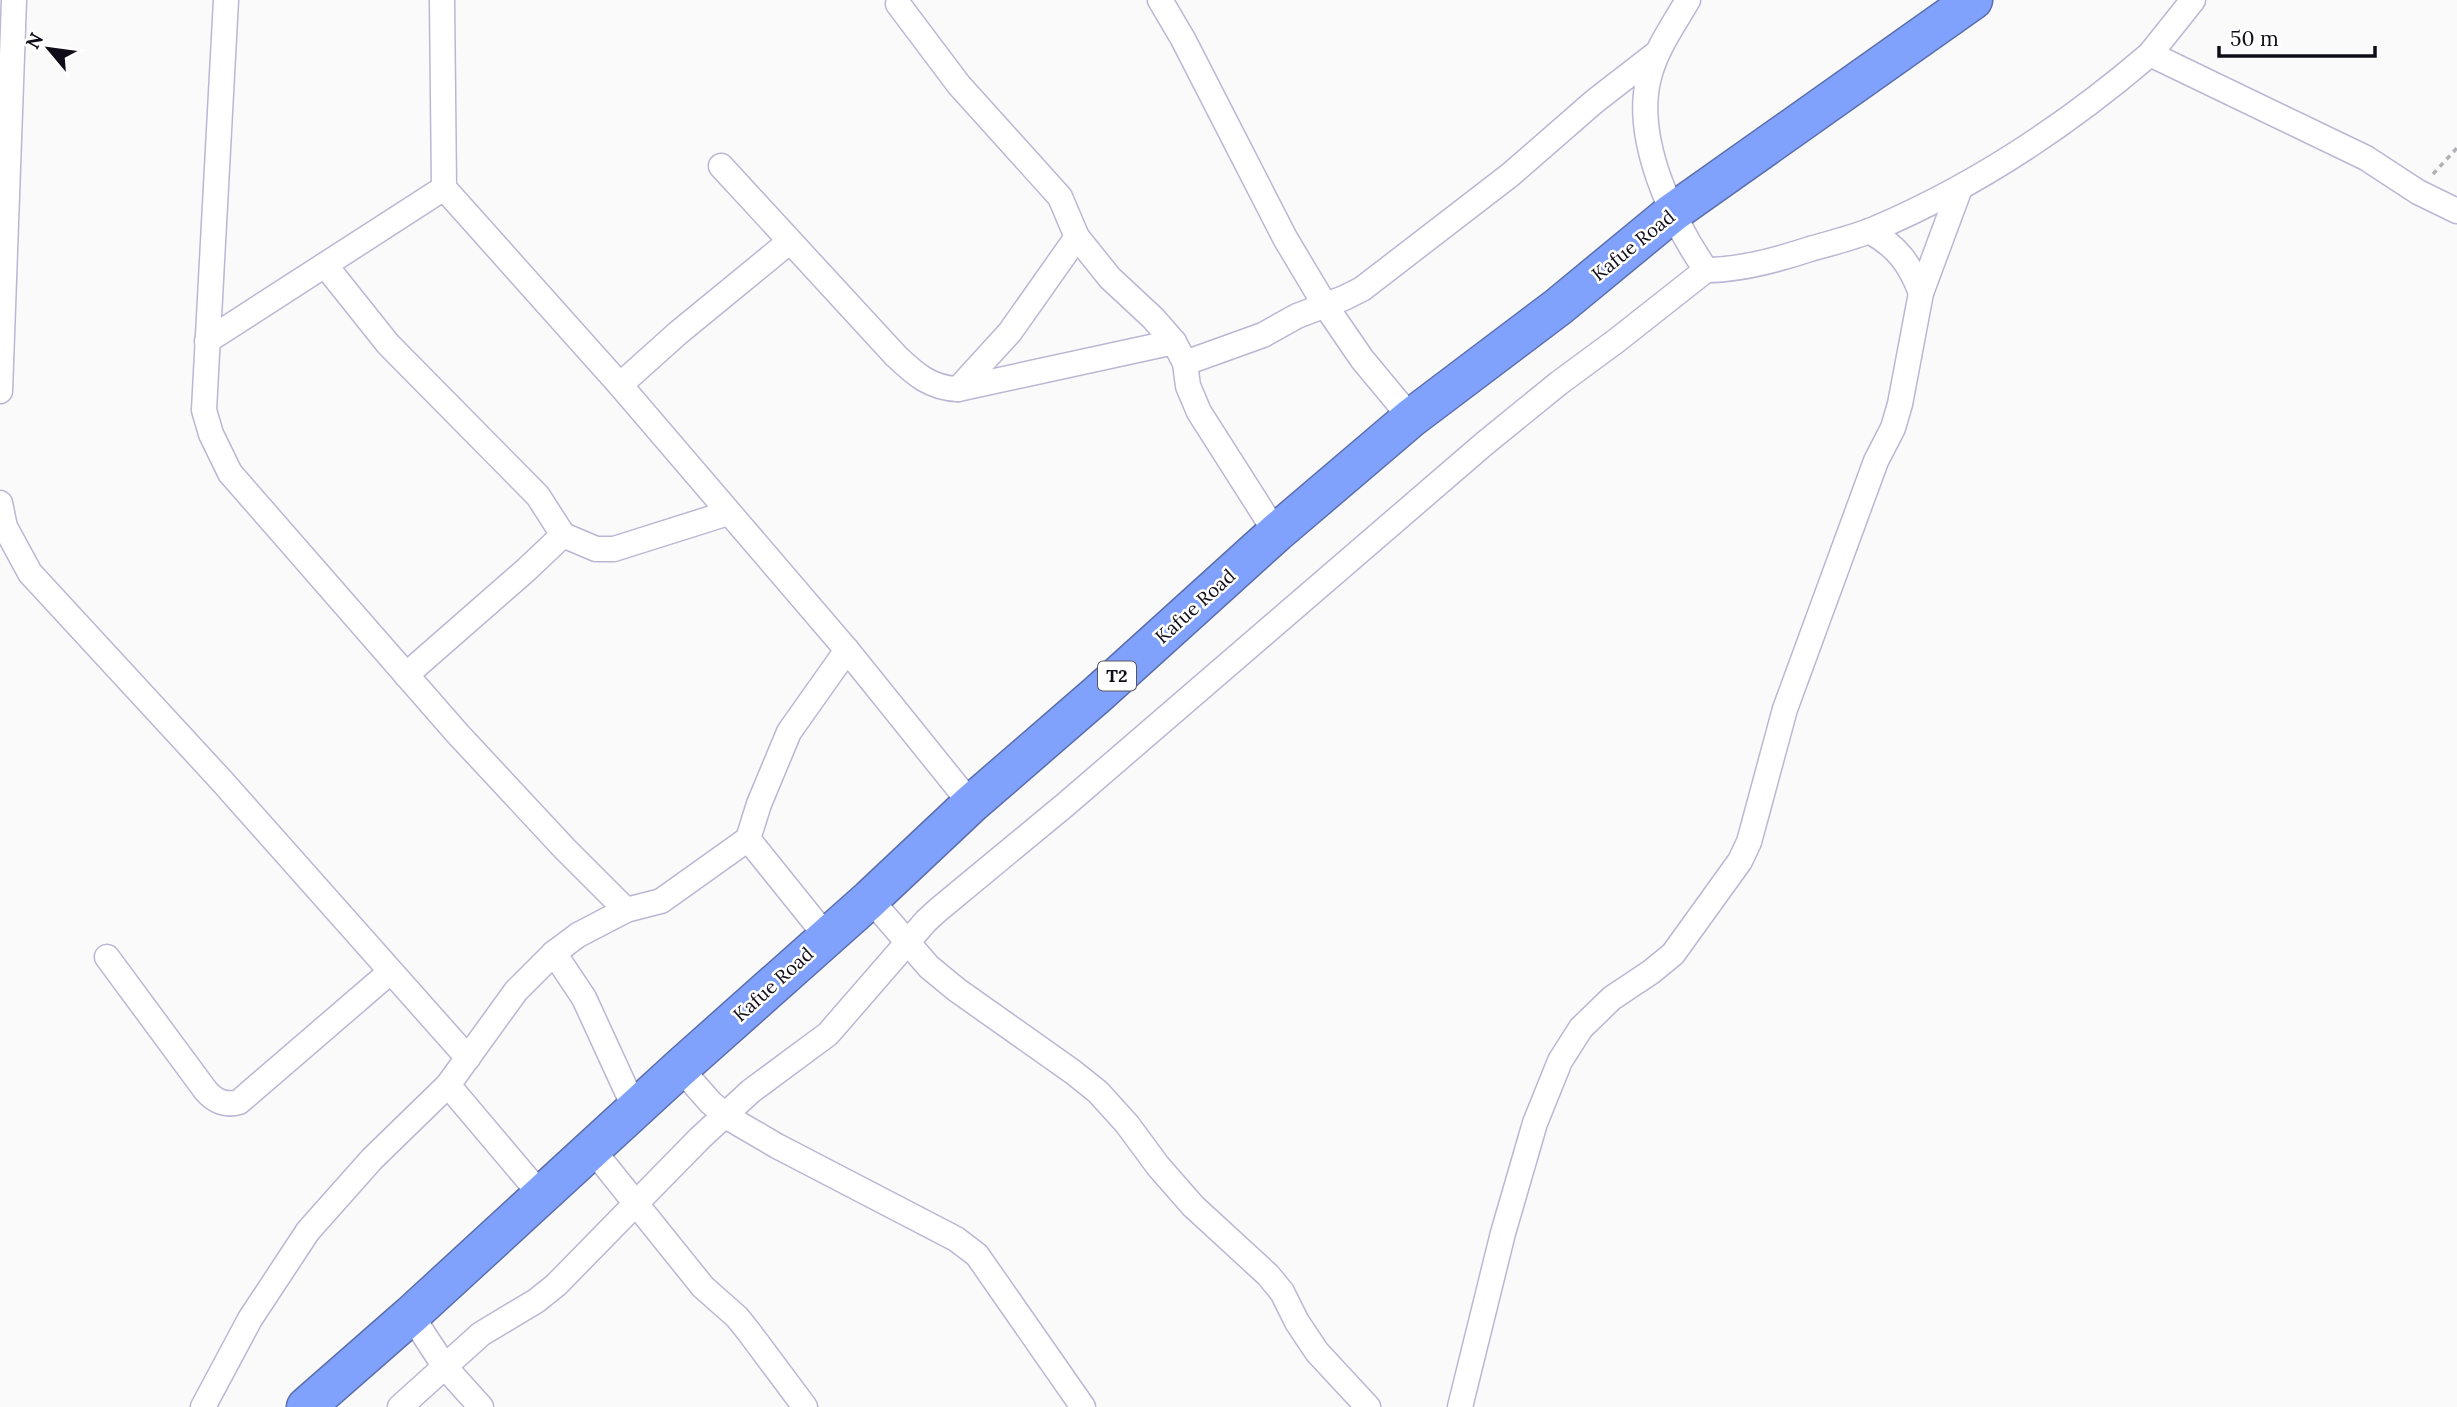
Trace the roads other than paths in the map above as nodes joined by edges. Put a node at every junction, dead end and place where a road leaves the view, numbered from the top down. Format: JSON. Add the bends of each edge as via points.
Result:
{"nodes":[{"id":1,"x":14,"y":0,"type":"edge"},
{"id":2,"x":226,"y":0,"type":"edge"},
{"id":3,"x":442,"y":0,"type":"edge"},
{"id":4,"x":1160,"y":0,"type":"edge"},
{"id":5,"x":1688,"y":0,"type":"edge"},
{"id":6,"x":1973,"y":0,"type":"edge"},
{"id":7,"x":2193,"y":0,"type":"edge"},
{"id":8,"x":898,"y":4,"type":"dead end"},
{"id":9,"x":1657,"y":52,"type":"junction"},
{"id":10,"x":2150,"y":54,"type":"junction"},
{"id":11,"x":721,"y":166,"type":"dead end"},
{"id":12,"x":444,"y":188,"type":"junction"},
{"id":13,"x":1960,"y":188,"type":"junction"},
{"id":14,"x":2457,"y":211,"type":"edge"},
{"id":15,"x":1672,"y":213,"type":"junction"},
{"id":16,"x":1869,"y":231,"type":"junction"},
{"id":17,"x":1077,"y":237,"type":"junction"},
{"id":18,"x":789,"y":242,"type":"junction"},
{"id":19,"x":324,"y":265,"type":"junction"},
{"id":20,"x":1706,"y":270,"type":"junction"},
{"id":21,"x":1922,"y":293,"type":"junction"},
{"id":22,"x":1325,"y":305,"type":"junction"},
{"id":23,"x":207,"y":341,"type":"junction"},
{"id":24,"x":1180,"y":353,"type":"junction"},
{"id":25,"x":620,"y":385,"type":"junction"},
{"id":26,"x":958,"y":389,"type":"junction"},
{"id":27,"x":0,"y":391,"type":"edge"},
{"id":28,"x":1411,"y":418,"type":"junction"},
{"id":29,"x":0,"y":503,"type":"edge"},
{"id":30,"x":728,"y":513,"type":"junction"},
{"id":31,"x":1276,"y":533,"type":"junction"},
{"id":32,"x":563,"y":535,"type":"junction"},
{"id":33,"x":847,"y":650,"type":"junction"},
{"id":34,"x":406,"y":675,"type":"junction"},
{"id":35,"x":971,"y":804,"type":"junction"},
{"id":36,"x":748,"y":839,"type":"junction"},
{"id":37,"x":870,"y":899,"type":"junction"},
{"id":38,"x":626,"y":910,"type":"junction"},
{"id":39,"x":827,"y":936,"type":"junction"},
{"id":40,"x":908,"y":943,"type":"junction"},
{"id":41,"x":554,"y":953,"type":"junction"},
{"id":42,"x":107,"y":957,"type":"dead end"},
{"id":43,"x":390,"y":972,"type":"junction"},
{"id":44,"x":468,"y":1058,"type":"junction"},
{"id":45,"x":680,"y":1068,"type":"junction"},
{"id":46,"x":447,"y":1085,"type":"junction"},
{"id":47,"x":635,"y":1109,"type":"junction"},
{"id":48,"x":725,"y":1115,"type":"junction"},
{"id":49,"x":592,"y":1149,"type":"junction"},
{"id":50,"x":541,"y":1195,"type":"junction"},
{"id":51,"x":635,"y":1202,"type":"junction"},
{"id":52,"x":411,"y":1315,"type":"junction"},
{"id":53,"x":446,"y":1367,"type":"junction"},
{"id":54,"x":203,"y":1407,"type":"edge"},
{"id":55,"x":306,"y":1407,"type":"edge"},
{"id":56,"x":400,"y":1407,"type":"edge"},
{"id":57,"x":481,"y":1407,"type":"edge"},
{"id":58,"x":805,"y":1407,"type":"edge"},
{"id":59,"x":1083,"y":1407,"type":"edge"},
{"id":60,"x":1368,"y":1407,"type":"edge"},
{"id":61,"x":1460,"y":1407,"type":"edge"}],
"edges":[{"from":1,"to":27,"type":"street"},
{"from":2,"to":23,"type":"street"},
{"from":3,"to":12,"type":"street"},
{"from":4,"to":22,"type":"street"},
{"from":5,"to":9,"type":"street"},
{"from":6,"to":15,"type":"highway","name":"Kafue Road","number":"T2"},
{"from":7,"to":10,"type":"street"},
{"from":8,"to":17,"type":"street","via":[[959,85],[1060,197]]},
{"from":9,"to":15,"type":"street","via":[[1645,102],[1653,159]]},
{"from":9,"to":22,"type":"street","via":[[1474,204],[1362,289]]},
{"from":10,"to":13,"type":"street","via":[[2039,140]]},
{"from":10,"to":14,"type":"street","via":[[2366,158]]},
{"from":11,"to":18,"type":"street"},
{"from":12,"to":19,"type":"street"},
{"from":12,"to":25,"type":"street"},
{"from":13,"to":16,"type":"street"},
{"from":13,"to":21,"type":"street"},
{"from":15,"to":20,"type":"street"},
{"from":15,"to":28,"type":"highway","name":"Kafue Road","number":"T2","via":[[1558,307]]},
{"from":16,"to":20,"type":"street","via":[[1790,256]]},
{"from":16,"to":21,"type":"street","via":[[1901,254]]},
{"from":17,"to":24,"type":"street"},
{"from":17,"to":26,"type":"street","via":[[997,348]]},
{"from":18,"to":25,"type":"street"},
{"from":18,"to":26,"type":"street","via":[[914,373],[931,385]]},
{"from":19,"to":23,"type":"street"},
{"from":19,"to":32,"type":"street","via":[[388,344],[538,496]]},
{"from":20,"to":40,"type":"street","via":[[1484,444],[932,915]]},
{"from":21,"to":61,"type":"street","via":[[1893,428],[1876,461],[1785,709],[1749,842],[1673,954],[1612,998],[1581,1028],[1560,1061],[1535,1124],[1506,1222]]},
{"from":22,"to":24,"type":"street","via":[[1262,335]]},
{"from":22,"to":28,"type":"street"},
{"from":23,"to":34,"type":"street","via":[[204,410],[230,473]]},
{"from":24,"to":26,"type":"street"},
{"from":24,"to":31,"type":"street","via":[[1199,412]]},
{"from":25,"to":30,"type":"street"},
{"from":28,"to":31,"type":"highway","name":"Kafue Road","number":"T2"},
{"from":29,"to":43,"type":"street","via":[[5,527],[30,573]]},
{"from":30,"to":32,"type":"street","via":[[614,549],[596,549]]},
{"from":30,"to":33,"type":"street"},
{"from":31,"to":35,"type":"highway","name":"Kafue Road","number":"T2"},
{"from":32,"to":34,"type":"street"},
{"from":33,"to":35,"type":"street"},
{"from":33,"to":36,"type":"street","via":[[789,732]]},
{"from":34,"to":38,"type":"street"},
{"from":35,"to":37,"type":"highway","name":"Kafue Road","number":"T2"},
{"from":36,"to":38,"type":"street","via":[[661,901]]},
{"from":36,"to":39,"type":"street"},
{"from":37,"to":39,"type":"highway","name":"Kafue Road","number":"T2"},
{"from":37,"to":40,"type":"street"},
{"from":38,"to":41,"type":"street","via":[[578,934]]},
{"from":39,"to":45,"type":"highway","name":"Kafue Road","number":"T2"},
{"from":40,"to":48,"type":"street","via":[[828,1034],[760,1083]]},
{"from":40,"to":60,"type":"street","via":[[957,990],[1098,1092],[1193,1206],[1268,1275],[1317,1352]]},
{"from":41,"to":44,"type":"street","via":[[516,991]]},
{"from":41,"to":47,"type":"street","via":[[584,998]]},
{"from":42,"to":43,"type":"street","via":[[206,1091],[231,1105]]},
{"from":43,"to":44,"type":"street"},
{"from":44,"to":46,"type":"street"},
{"from":45,"to":47,"type":"highway","name":"Kafue Road","number":"T2"},
{"from":45,"to":48,"type":"street"},
{"from":46,"to":50,"type":"street"},
{"from":46,"to":54,"type":"street","via":[[308,1231],[250,1319]]},
{"from":47,"to":49,"type":"highway","name":"Kafue Road","number":"T2"},
{"from":48,"to":51,"type":"street"},
{"from":48,"to":59,"type":"street","via":[[977,1255]]},
{"from":49,"to":50,"type":"highway","name":"Kafue Road","number":"T2"},
{"from":49,"to":51,"type":"street"},
{"from":50,"to":52,"type":"highway","name":"Kafue Road","number":"T2"},
{"from":51,"to":53,"type":"street","via":[[556,1285],[481,1334]]},
{"from":51,"to":58,"type":"street","via":[[703,1287],[737,1317]]},
{"from":52,"to":53,"type":"street"},
{"from":52,"to":55,"type":"highway","name":"Kafue Road","number":"T2"},
{"from":53,"to":56,"type":"street"},
{"from":53,"to":57,"type":"street"}]}
